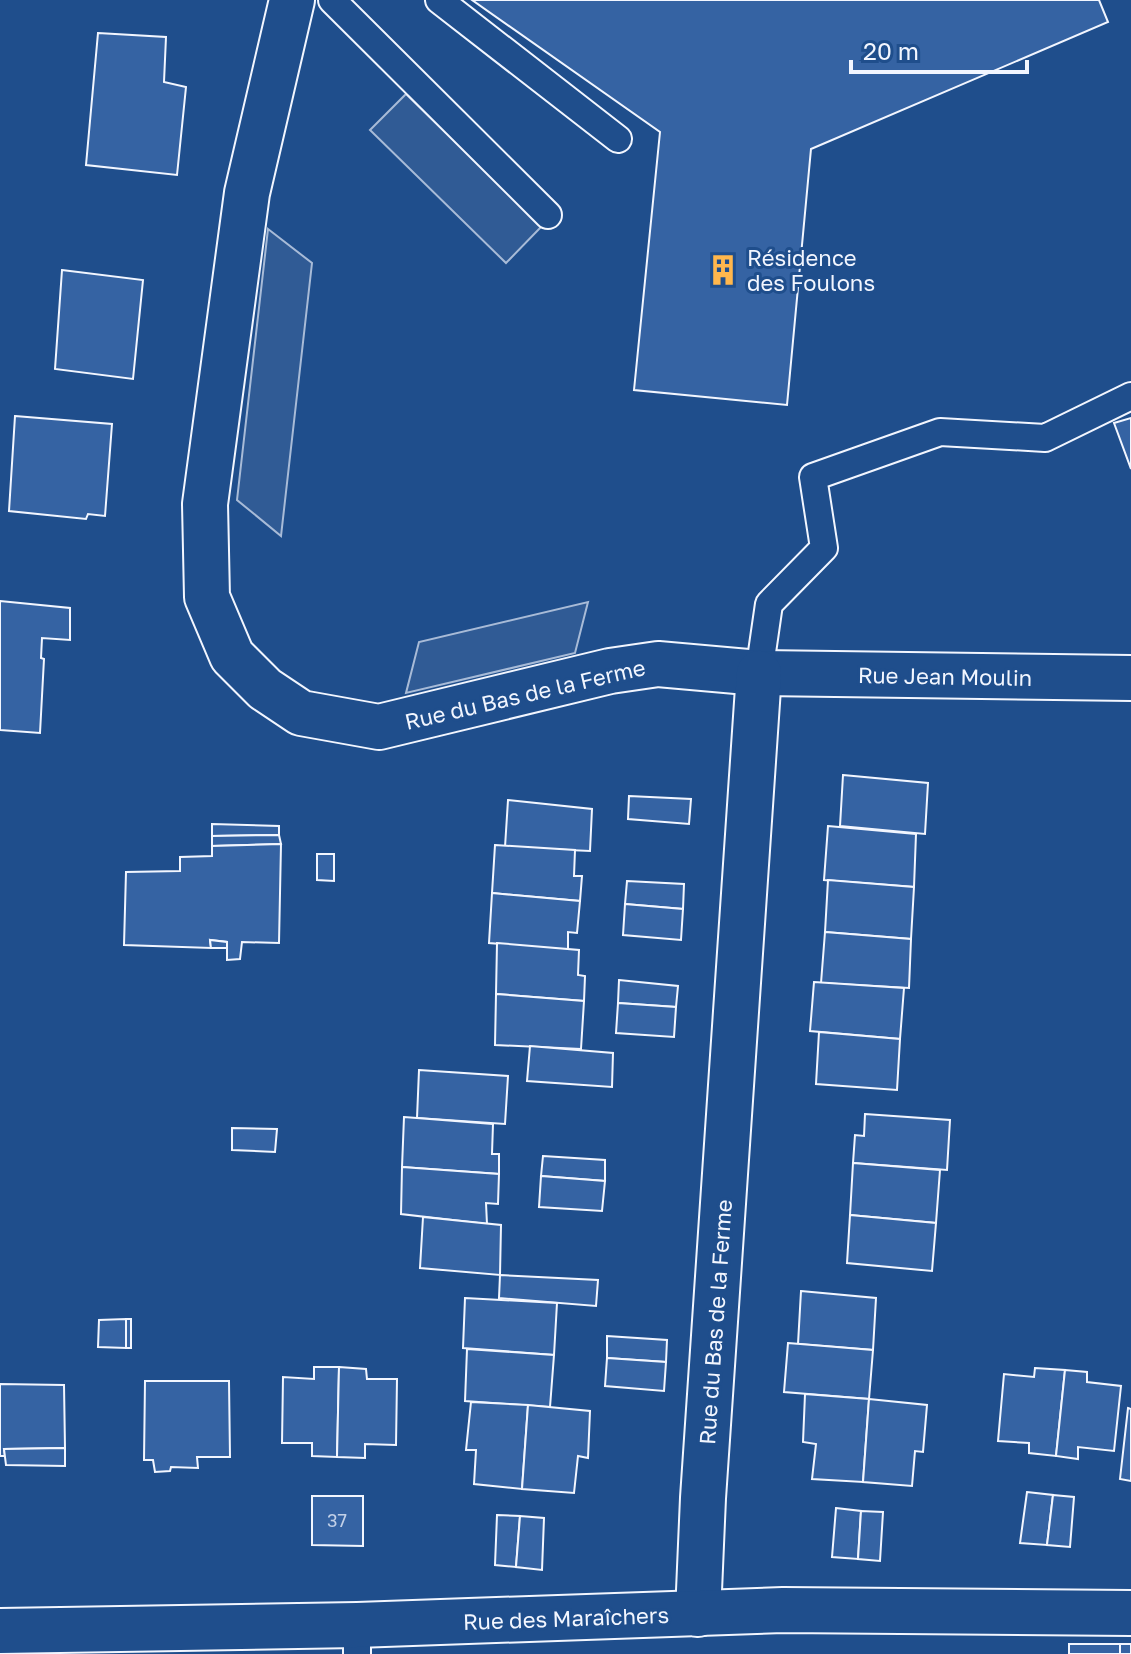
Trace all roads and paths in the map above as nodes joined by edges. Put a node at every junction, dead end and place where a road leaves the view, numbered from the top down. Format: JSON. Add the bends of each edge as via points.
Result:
{"nodes":[{"id":1,"x":292,"y":0,"type":"edge"},
{"id":2,"x":332,"y":0,"type":"edge"},
{"id":3,"x":439,"y":0,"type":"edge"},
{"id":4,"x":618,"y":139,"type":"dead end"},
{"id":5,"x":548,"y":215,"type":"dead end"},
{"id":6,"x":1131,"y":396,"type":"edge"},
{"id":7,"x":759,"y":673,"type":"junction"},
{"id":8,"x":1131,"y":678,"type":"edge"},
{"id":9,"x":1131,"y":1613,"type":"edge"},
{"id":10,"x":698,"y":1614,"type":"junction"},
{"id":11,"x":0,"y":1631,"type":"edge"},
{"id":12,"x":357,"y":1639,"type":"edge"}],
"edges":[{"from":1,"to":7,"type":"street","name":"Rue du Bas de la Ferme","via":[[247,193],[205,504],[207,597],[232,656],[265,689],[301,713],[379,727],[658,664]]},
{"from":2,"to":5,"type":"lane"},
{"from":3,"to":4,"type":"lane"},
{"from":6,"to":7,"type":"lane","via":[[1045,438],[940,432],[813,477],[824,548],[769,604]]},
{"from":7,"to":8,"type":"street","name":"Rue Jean Moulin"},
{"from":7,"to":10,"type":"street","name":"Rue du Bas de la Ferme"},
{"from":9,"to":10,"type":"street","name":"Rue des Maraîchers","via":[[849,1609]]},
{"from":10,"to":12,"type":"street","name":"Rue des Maraîchers"},
{"from":11,"to":12,"type":"street","name":"Rue des Maraîchers"}]}
